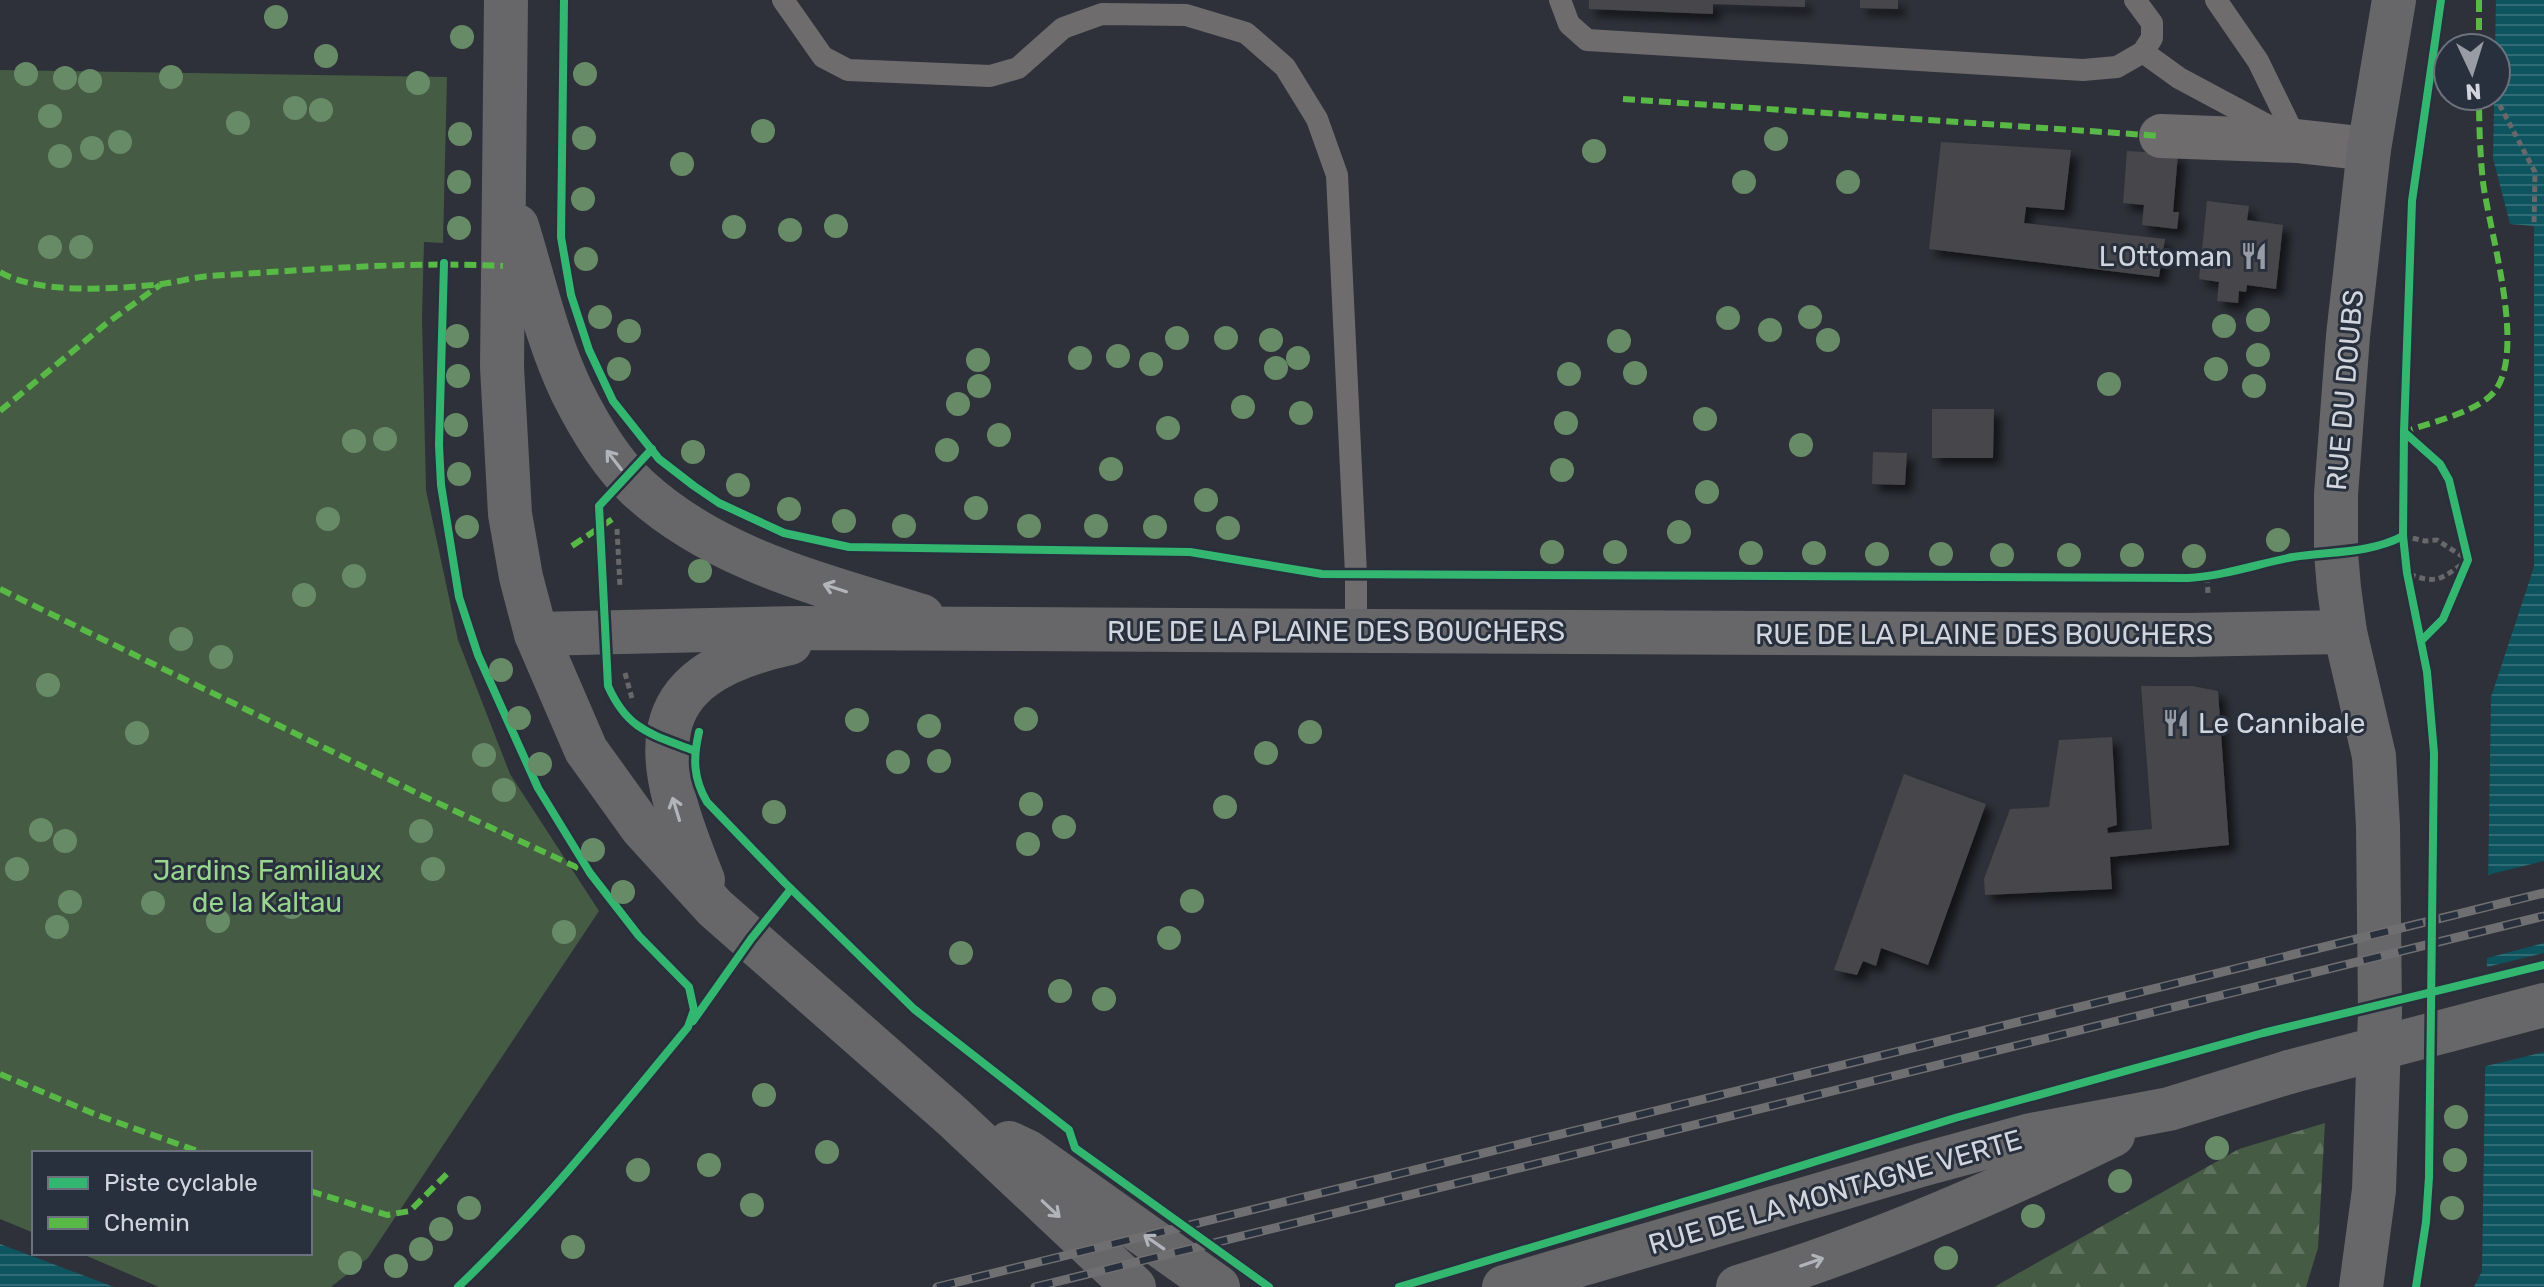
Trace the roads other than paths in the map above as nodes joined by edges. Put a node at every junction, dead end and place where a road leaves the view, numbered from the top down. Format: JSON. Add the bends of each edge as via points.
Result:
{"nodes":[{"id":1,"x":506,"y":0,"type":"edge"},
{"id":2,"x":783,"y":0,"type":"edge"},
{"id":3,"x":1560,"y":0,"type":"edge"},
{"id":4,"x":2135,"y":0,"type":"edge"},
{"id":5,"x":2216,"y":0,"type":"edge"},
{"id":6,"x":2394,"y":0,"type":"edge"},
{"id":7,"x":1181,"y":7,"type":"edge"},
{"id":8,"x":2143,"y":52,"type":"junction"},
{"id":9,"x":2161,"y":136,"type":"dead end"},
{"id":10,"x":2297,"y":141,"type":"junction"},
{"id":11,"x":2369,"y":149,"type":"junction"},
{"id":12,"x":504,"y":184,"type":"junction"},
{"id":13,"x":963,"y":629,"type":"junction"},
{"id":14,"x":1356,"y":631,"type":"junction"},
{"id":15,"x":2345,"y":632,"type":"junction"},
{"id":16,"x":536,"y":634,"type":"junction"},
{"id":17,"x":715,"y":908,"type":"junction"},
{"id":18,"x":2544,"y":1005,"type":"edge"},
{"id":19,"x":2169,"y":1109,"type":"junction"},
{"id":20,"x":953,"y":1117,"type":"junction"},
{"id":21,"x":1134,"y":1287,"type":"edge"},
{"id":22,"x":1218,"y":1287,"type":"edge"},
{"id":23,"x":1504,"y":1287,"type":"edge"},
{"id":24,"x":1592,"y":1287,"type":"edge"},
{"id":25,"x":1738,"y":1287,"type":"edge"},
{"id":26,"x":2361,"y":1287,"type":"edge"}],
"edges":[{"from":1,"to":12,"type":"street","name":"RUE DE LA PLAINE DES BOUCHERS"},
{"from":2,"to":7,"type":"lane","via":[[823,57],[848,70],[990,76],[1018,68],[1063,28],[1102,14]]},
{"from":3,"to":8,"type":"lane","via":[[1569,24],[1587,40],[2083,70],[2117,67]]},
{"from":4,"to":8,"type":"lane","via":[[2152,23],[2152,38]]},
{"from":5,"to":10,"type":"lane","via":[[2258,61]]},
{"from":6,"to":11,"type":"street","name":"RUE DU DOUBS"},
{"from":7,"to":14,"type":"lane","via":[[1246,33],[1285,67],[1317,119],[1337,175]]},
{"from":8,"to":10,"type":"lane","via":[[2179,78]]},
{"from":9,"to":10,"type":"street"},
{"from":10,"to":11,"type":"street"},
{"from":11,"to":15,"type":"street","name":"RUE DU DOUBS","via":[[2337,484],[2336,553]]},
{"from":13,"to":12,"type":"street","name":"RUE DE LA PLAINE DES BOUCHERS","one_way":true,"via":[[736,552],[635,486],[572,392]]},
{"from":12,"to":16,"type":"street","name":"RUE DE LA PLAINE DES BOUCHERS","via":[[506,471],[521,577]]},
{"from":13,"to":14,"type":"street","name":"RUE DE LA PLAINE DES BOUCHERS"},
{"from":13,"to":16,"type":"street","name":"RUE DE LA PLAINE DES BOUCHERS"},
{"from":17,"to":13,"type":"street","one_way":true,"via":[[669,782],[666,740],[680,702],[700,680],[763,648],[821,638]]},
{"from":14,"to":15,"type":"street","name":"RUE DE LA PLAINE DES BOUCHERS"},
{"from":15,"to":26,"type":"street","via":[[2374,756],[2378,826],[2380,1012],[2374,1175]]},
{"from":16,"to":17,"type":"street","via":[[586,750],[642,828]]},
{"from":17,"to":20,"type":"street"},
{"from":18,"to":19,"type":"street","name":"RUE DE LA MONTAGNE VERTE","bridge":true},
{"from":19,"to":23,"type":"street","name":"RUE DE LA MONTAGNE VERTE","via":[[2031,1135]]},
{"from":19,"to":24,"type":"street"},
{"from":25,"to":19,"type":"street","name":"RUE DE LA MONTAGNE VERTE","one_way":true,"via":[[1947,1211]]},
{"from":20,"to":21,"type":"street","one_way":true},
{"from":22,"to":20,"type":"street","one_way":true,"via":[[1028,1152]]}]}
